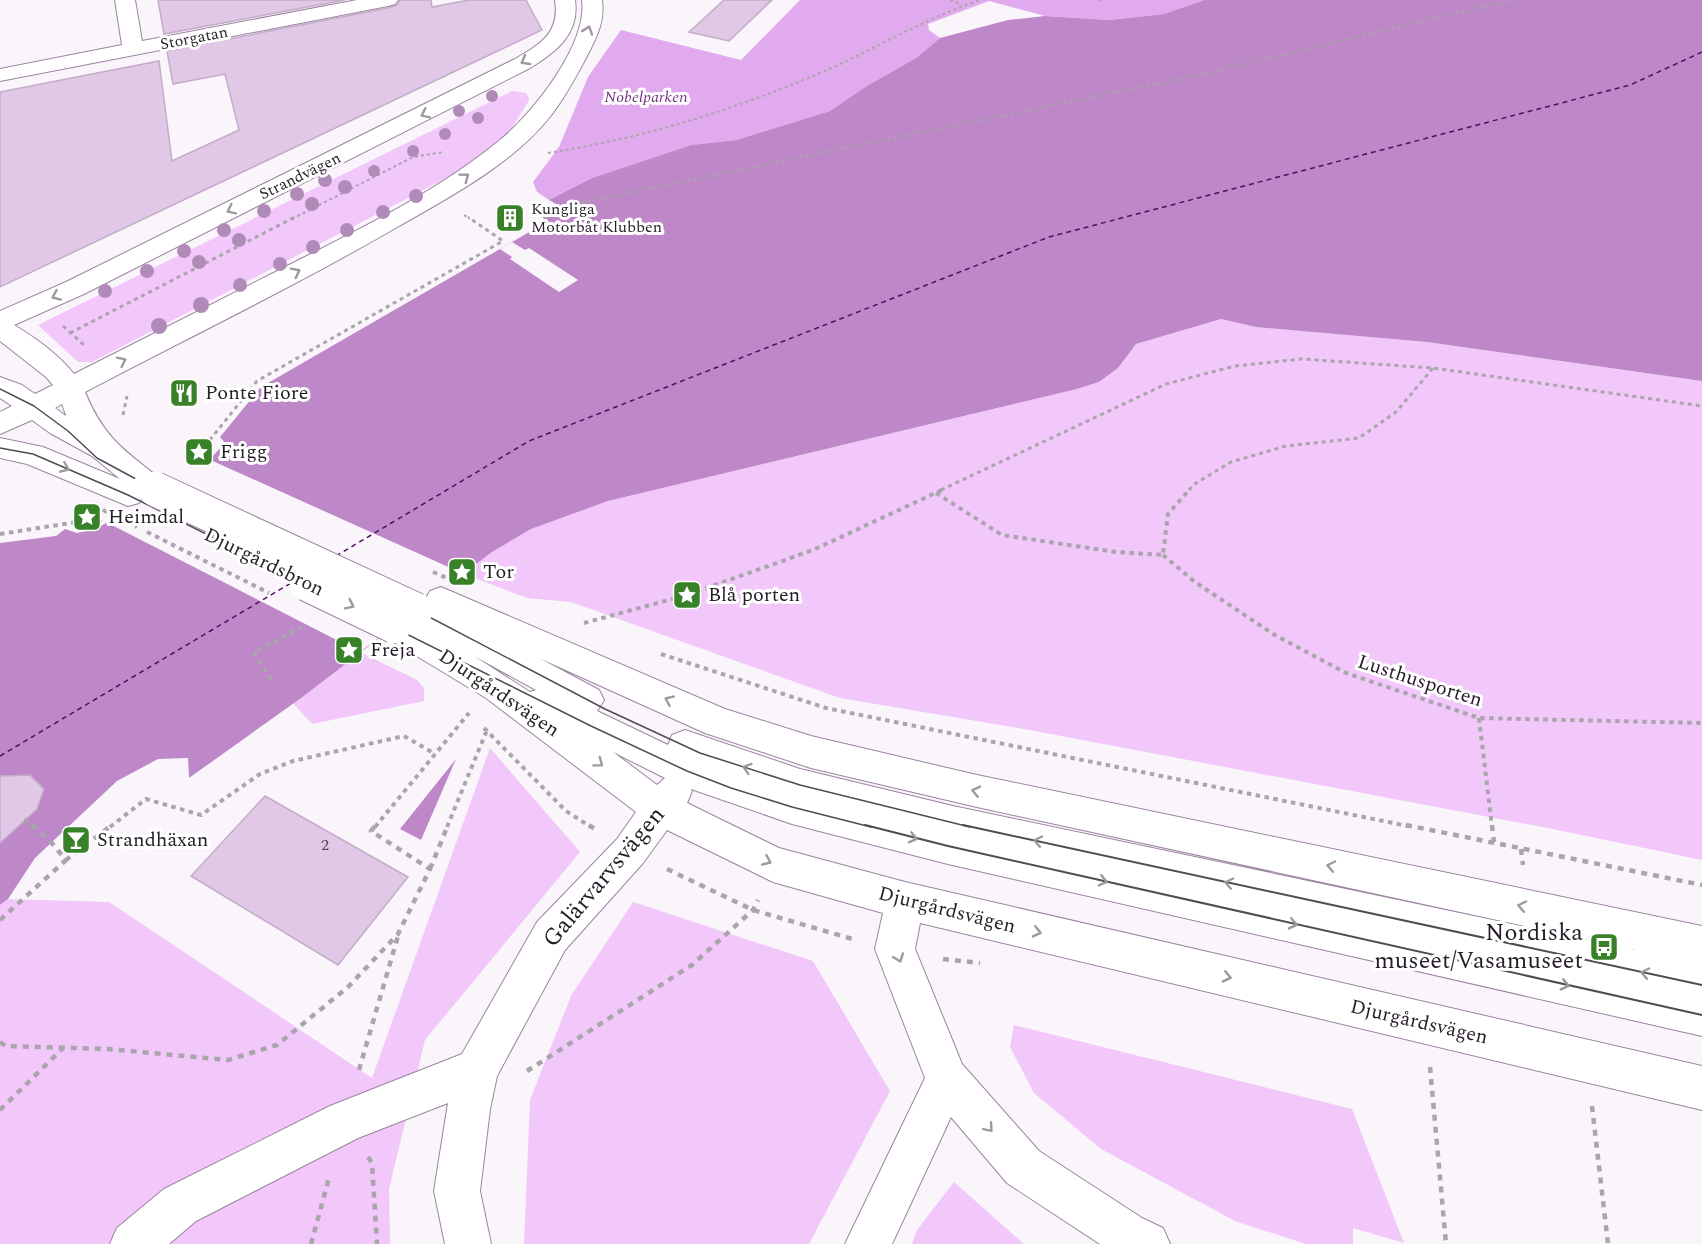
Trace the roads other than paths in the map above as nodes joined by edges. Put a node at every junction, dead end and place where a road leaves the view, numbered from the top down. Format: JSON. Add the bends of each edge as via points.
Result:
{"nodes":[{"id":1,"x":125,"y":0,"type":"edge"},
{"id":2,"x":388,"y":0,"type":"edge"},
{"id":3,"x":565,"y":0,"type":"edge"},
{"id":4,"x":592,"y":0,"type":"edge"},
{"id":5,"x":133,"y":50,"type":"junction"},
{"id":6,"x":0,"y":75,"type":"edge"},
{"id":7,"x":477,"y":88,"type":"junction"},
{"id":8,"x":540,"y":90,"type":"junction"},
{"id":9,"x":0,"y":321,"type":"edge"},
{"id":10,"x":0,"y":329,"type":"edge"},
{"id":11,"x":0,"y":387,"type":"edge"},
{"id":12,"x":69,"y":387,"type":"junction"},
{"id":13,"x":34,"y":406,"type":"junction"},
{"id":14,"x":0,"y":424,"type":"edge"},
{"id":15,"x":98,"y":441,"type":"junction"},
{"id":16,"x":0,"y":448,"type":"edge"},
{"id":17,"x":136,"y":491,"type":"junction"},
{"id":18,"x":414,"y":611,"type":"junction"},
{"id":19,"x":701,"y":749,"type":"junction"},
{"id":20,"x":661,"y":809,"type":"junction"},
{"id":21,"x":905,"y":901,"type":"junction"},
{"id":22,"x":1702,"y":946,"type":"edge"},
{"id":23,"x":1702,"y":986,"type":"edge"},
{"id":24,"x":1702,"y":1015,"type":"edge"},
{"id":25,"x":947,"y":1078,"type":"junction"},
{"id":26,"x":1702,"y":1088,"type":"edge"},
{"id":27,"x":472,"y":1090,"type":"junction"},
{"id":28,"x":133,"y":1244,"type":"edge"},
{"id":29,"x":468,"y":1244,"type":"edge"},
{"id":30,"x":868,"y":1244,"type":"edge"},
{"id":31,"x":1147,"y":1244,"type":"edge"}],
"edges":[{"from":1,"to":5,"type":"street"},
{"from":2,"to":5,"type":"street","name":"Storgatan"},
{"from":3,"to":7,"type":"street","name":"Strandvägen","one_way":true,"via":[[567,16],[560,34],[542,51]]},
{"from":8,"to":4,"type":"street","one_way":true,"via":[[588,34],[594,14]]},
{"from":5,"to":6,"type":"street","name":"Storgatan"},
{"from":7,"to":8,"type":"street","via":[[519,82]]},
{"from":7,"to":9,"type":"street","name":"Strandvägen","one_way":true,"via":[[75,288]]},
{"from":12,"to":8,"type":"street","one_way":true,"via":[[354,242],[454,185],[508,145],[541,114]]},
{"from":10,"to":12,"type":"street","name":"Djurgårdsbron","via":[[56,369]]},
{"from":11,"to":13,"type":"street"},
{"from":12,"to":13,"type":"street"},
{"from":12,"to":15,"type":"street","name":"Djurgårdsbron","via":[[80,415]]},
{"from":13,"to":14,"type":"street"},
{"from":13,"to":15,"type":"street","via":[[60,426]]},
{"from":15,"to":17,"type":"street","name":"Djurgårdsbron"},
{"from":16,"to":17,"type":"street","name":"Djurgårdsbron","one_way":true,"via":[[33,454]]},
{"from":17,"to":18,"type":"street","name":"Djurgårdsbron","bridge":true},
{"from":17,"to":18,"type":"street","name":"Djurgårdsbron"},
{"from":19,"to":18,"type":"street","name":"Djurgårdsvägen","one_way":true},
{"from":18,"to":19,"type":"street","name":"Djurgårdsvägen","via":[[591,726]]},
{"from":18,"to":20,"type":"street","name":"Djurgårdsvägen","one_way":true,"via":[[498,688]]},
{"from":19,"to":20,"type":"street","name":"Galärvarvsvägen"},
{"from":22,"to":19,"type":"street","name":"Djurgårdsvägen","one_way":true,"via":[[811,752]]},
{"from":23,"to":19,"type":"street","name":"Djurgårdsvägen","one_way":true,"via":[[953,823],[800,785]]},
{"from":19,"to":24,"type":"street","name":"Djurgårdsvägen","one_way":true,"via":[[792,807],[948,846]]},
{"from":20,"to":21,"type":"street","name":"Djurgårdsvägen","one_way":true,"via":[[772,864]]},
{"from":20,"to":27,"type":"street","name":"Galärvarvsvägen","via":[[630,851],[550,936]]},
{"from":21,"to":25,"type":"street","one_way":true,"via":[[895,949]]},
{"from":21,"to":26,"type":"street","name":"Djurgårdsvägen","one_way":true},
{"from":25,"to":30,"type":"street"},
{"from":25,"to":31,"type":"street","one_way":true,"via":[[1023,1167]]},
{"from":27,"to":28,"type":"street","via":[[345,1121],[180,1205]]},
{"from":27,"to":29,"type":"street","name":"Galärvarvsvägen","via":[[458,1191]]}]}
